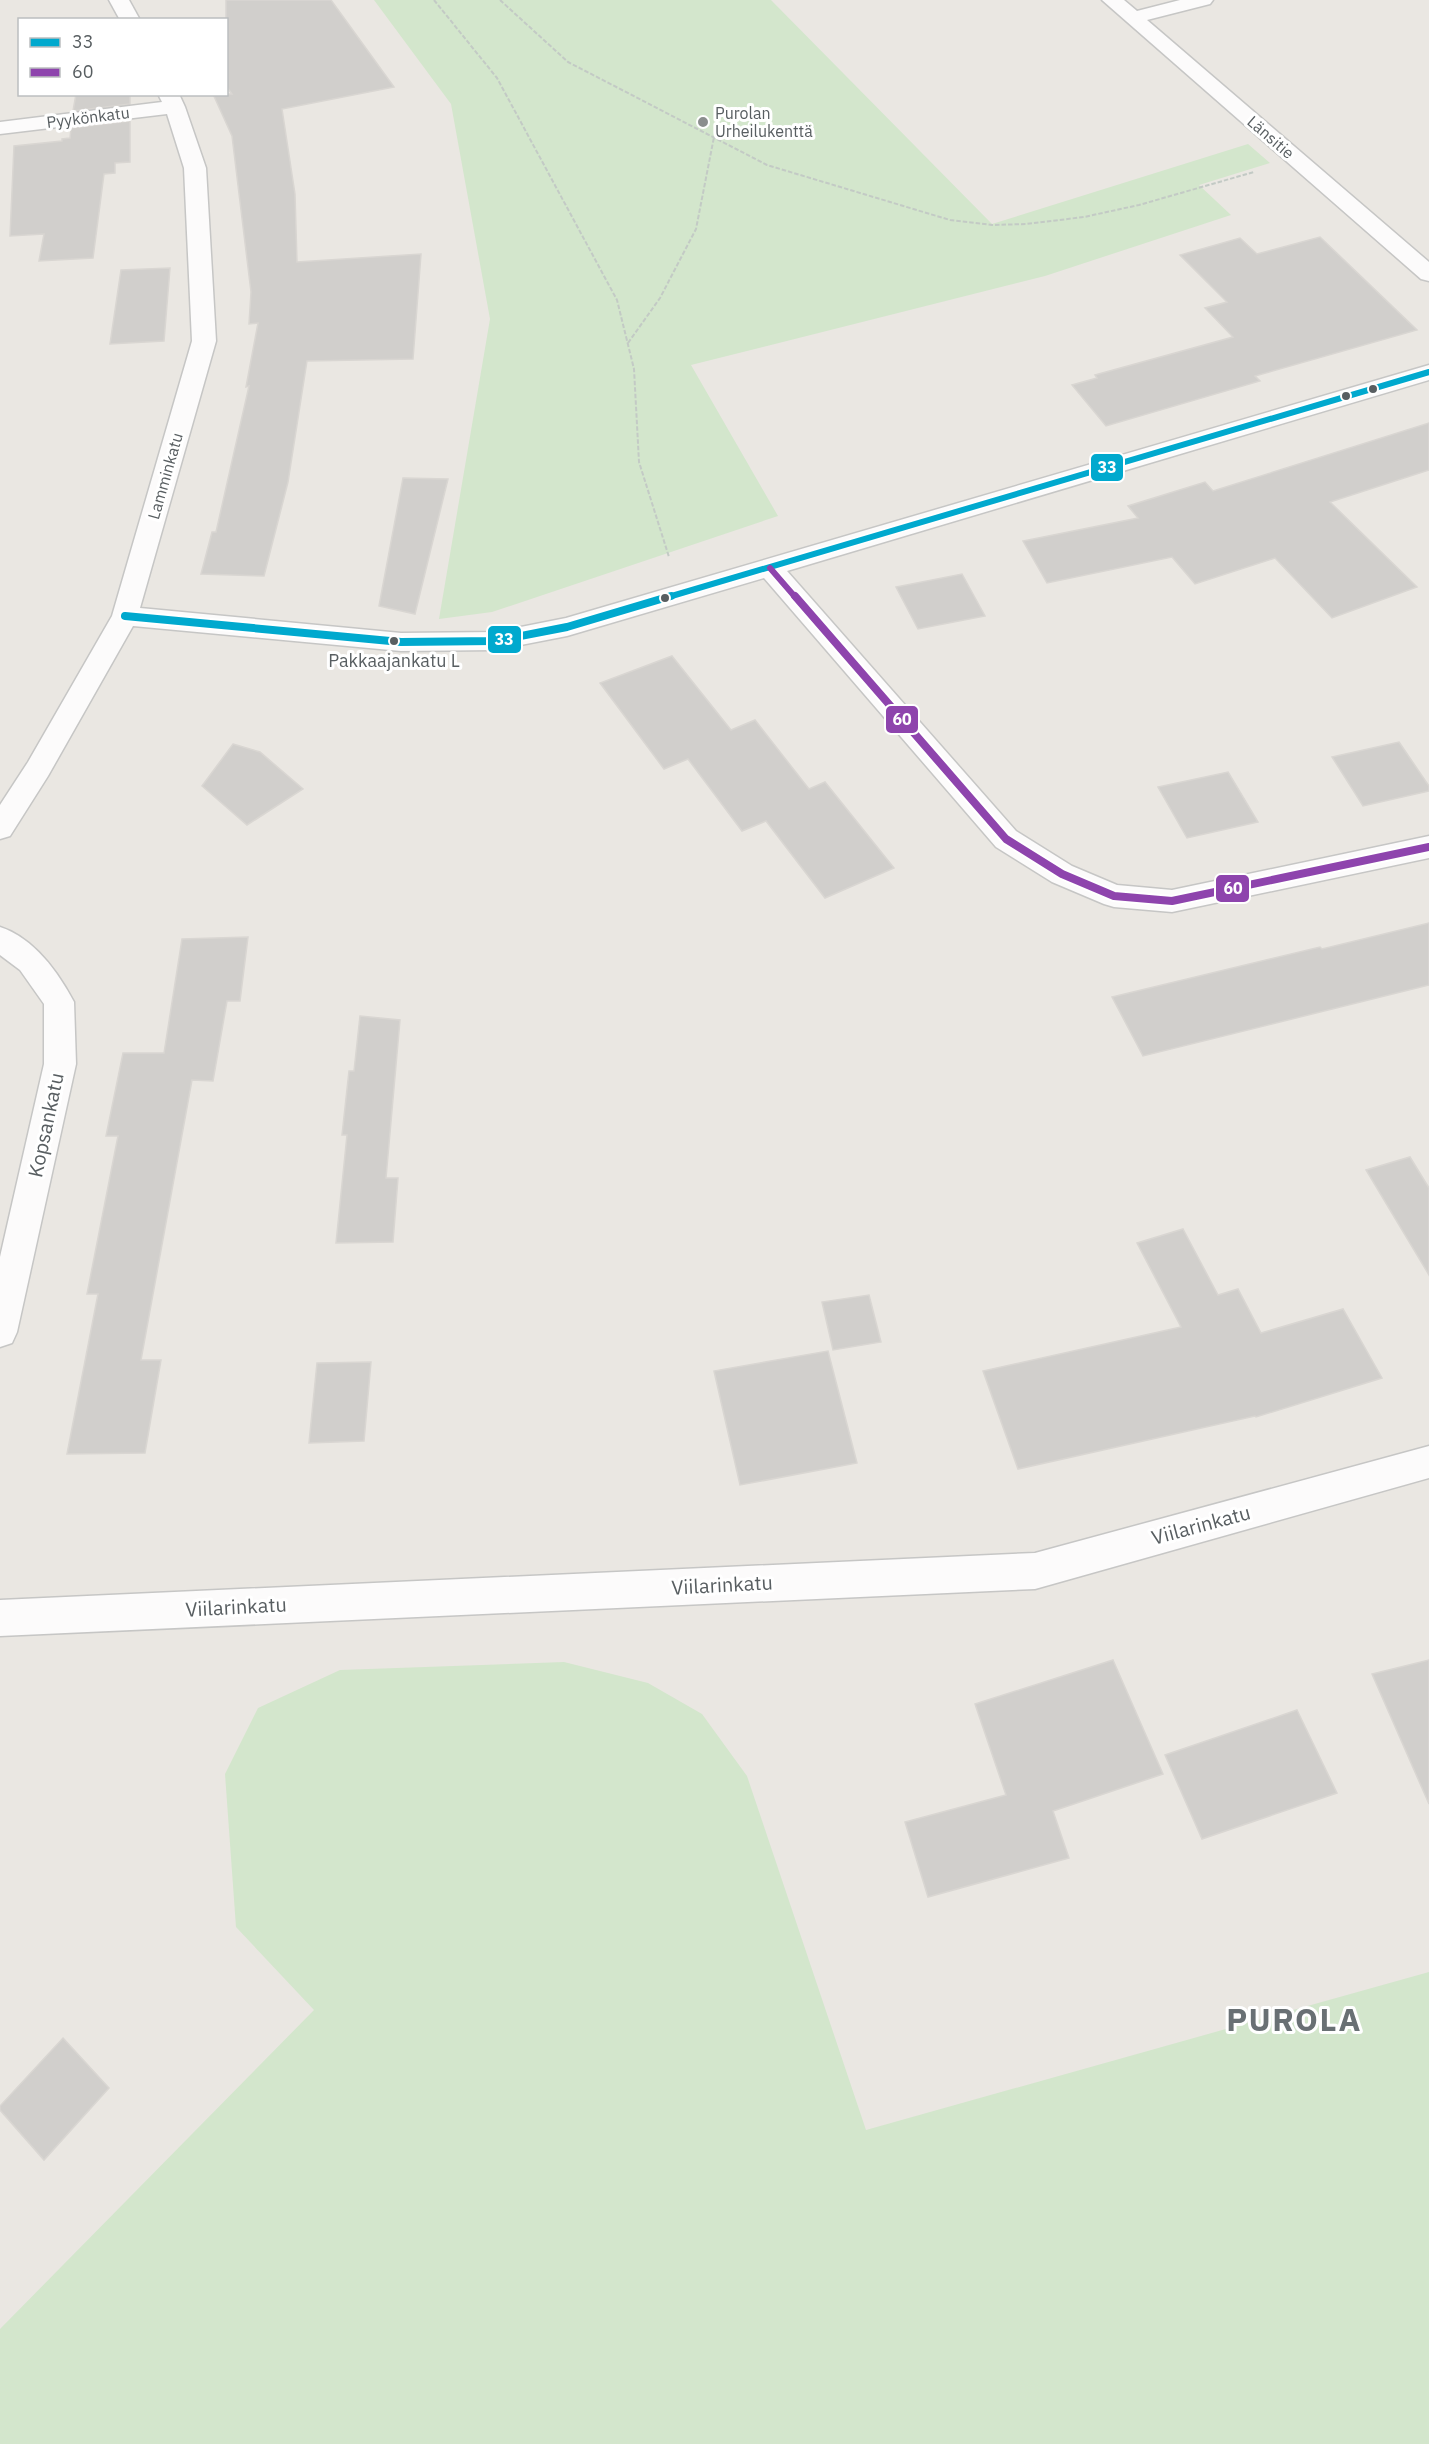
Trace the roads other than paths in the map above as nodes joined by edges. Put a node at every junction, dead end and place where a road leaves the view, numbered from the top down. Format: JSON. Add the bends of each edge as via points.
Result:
{"nodes":[{"id":1,"x":119,"y":0,"type":"edge"},
{"id":2,"x":1112,"y":0,"type":"edge"},
{"id":3,"x":1203,"y":0,"type":"edge"},
{"id":4,"x":129,"y":18,"type":"edge"},
{"id":5,"x":1133,"y":18,"type":"junction"},
{"id":6,"x":172,"y":101,"type":"edge"},
{"id":7,"x":0,"y":128,"type":"edge"},
{"id":8,"x":1428,"y":271,"type":"edge"},
{"id":9,"x":1429,"y":372,"type":"edge"},
{"id":10,"x":770,"y":568,"type":"junction"},
{"id":11,"x":124,"y":616,"type":"junction"},
{"id":12,"x":0,"y":828,"type":"edge"},
{"id":13,"x":1429,"y":847,"type":"edge"},
{"id":14,"x":0,"y":939,"type":"edge"},
{"id":15,"x":0,"y":1332,"type":"edge"},
{"id":16,"x":1429,"y":1462,"type":"edge"},
{"id":17,"x":0,"y":1618,"type":"edge"}],
"edges":[{"from":1,"to":4,"type":"street"},
{"from":2,"to":5,"type":"street","name":"Länsitie"},
{"from":3,"to":5,"type":"street"},
{"from":5,"to":8,"type":"street","name":"Länsitie"},
{"from":6,"to":7,"type":"street","name":"Pyykönkatu"},
{"from":6,"to":11,"type":"street","name":"Lamminkatu","via":[[195,168],[204,341]]},
{"from":9,"to":10,"type":"street"},
{"from":10,"to":11,"type":"street","via":[[567,627],[495,641],[401,642]]},
{"from":10,"to":13,"type":"street","via":[[1006,839],[1062,874],[1114,897],[1172,901]]},
{"from":11,"to":12,"type":"street","name":"Lamminkatu","via":[[38,769]]},
{"from":14,"to":15,"type":"street","name":"Kopsankatu","via":[[31,962],[59,1002],[60,1064]]},
{"from":16,"to":17,"type":"street","name":"Viilarinkatu","via":[[1035,1570]]}]}
